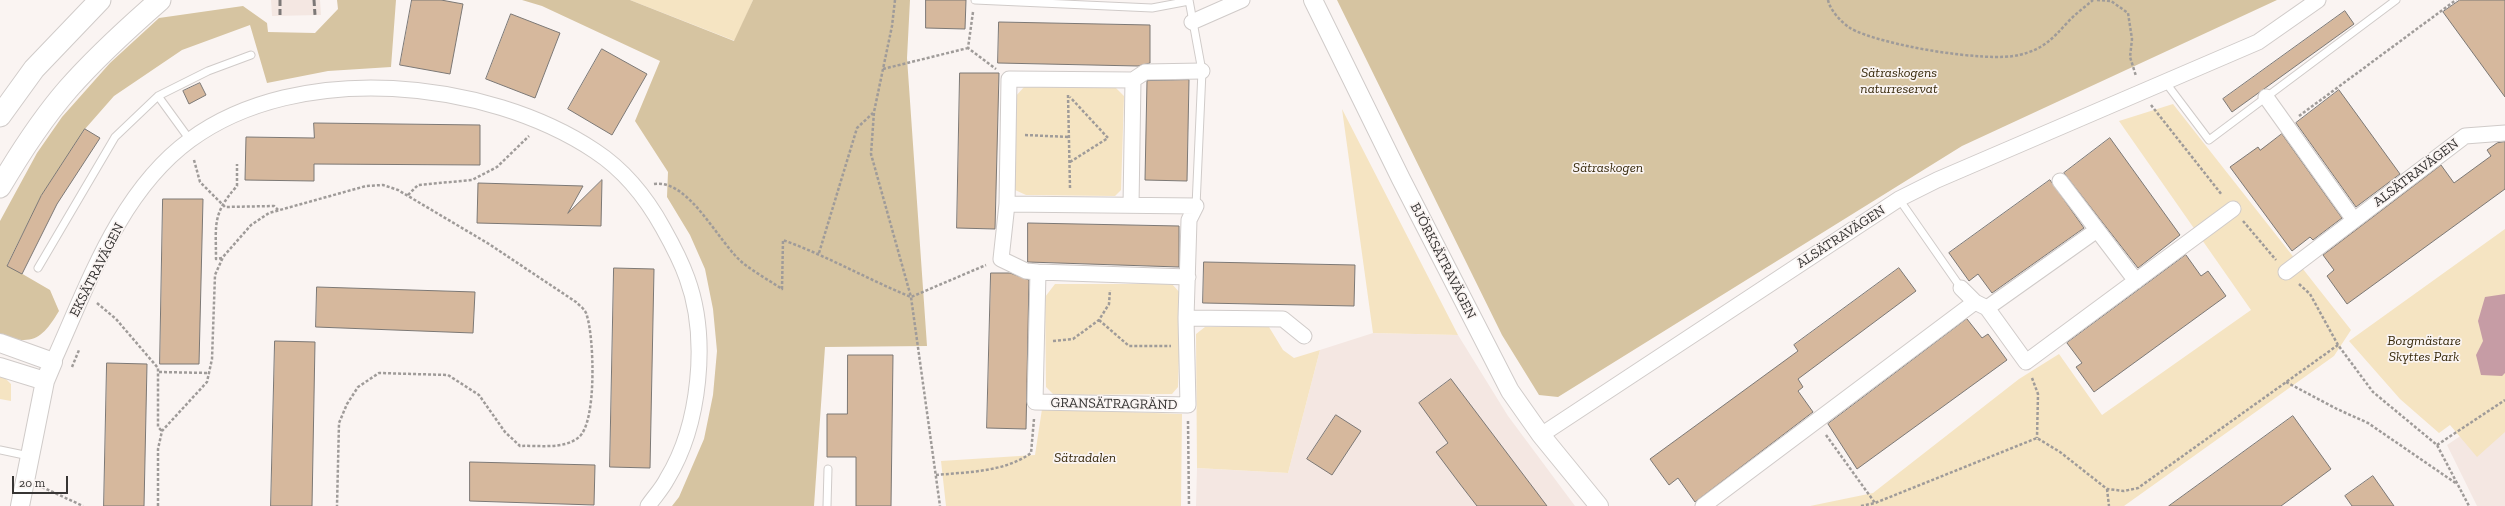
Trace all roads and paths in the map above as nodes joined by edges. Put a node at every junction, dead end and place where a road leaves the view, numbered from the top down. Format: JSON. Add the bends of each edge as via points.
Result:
{"nodes":[{"id":1,"x":100,"y":0,"type":"edge"},
{"id":2,"x":160,"y":0,"type":"edge"},
{"id":3,"x":895,"y":0,"type":"edge"},
{"id":4,"x":1189,"y":0,"type":"edge"},
{"id":5,"x":1242,"y":0,"type":"edge"},
{"id":6,"x":1313,"y":0,"type":"edge"},
{"id":7,"x":1828,"y":0,"type":"edge"},
{"id":8,"x":2093,"y":0,"type":"edge"},
{"id":9,"x":2097,"y":0,"type":"edge"},
{"id":10,"x":2318,"y":0,"type":"edge"},
{"id":11,"x":2396,"y":0,"type":"edge"},
{"id":12,"x":2456,"y":0,"type":"edge"},
{"id":13,"x":974,"y":3,"type":"edge"},
{"id":14,"x":1099,"y":3,"type":"edge"},
{"id":15,"x":1192,"y":22,"type":"junction"},
{"id":16,"x":968,"y":48,"type":"junction"},
{"id":17,"x":251,"y":55,"type":"dead end"},
{"id":18,"x":883,"y":70,"type":"junction"},
{"id":19,"x":1202,"y":71,"type":"junction"},
{"id":20,"x":1009,"y":79,"type":"junction"},
{"id":21,"x":1068,"y":79,"type":"junction"},
{"id":22,"x":1133,"y":80,"type":"junction"},
{"id":23,"x":2166,"y":83,"type":"junction"},
{"id":24,"x":2142,"y":93,"type":"junction"},
{"id":25,"x":1068,"y":94,"type":"junction"},
{"id":26,"x":158,"y":96,"type":"junction"},
{"id":27,"x":2266,"y":97,"type":"junction"},
{"id":28,"x":874,"y":112,"type":"junction"},
{"id":29,"x":0,"y":116,"type":"edge"},
{"id":30,"x":2286,"y":125,"type":"junction"},
{"id":31,"x":523,"y":132,"type":"dead end"},
{"id":32,"x":2505,"y":133,"type":"edge"},
{"id":33,"x":1008,"y":134,"type":"junction"},
{"id":34,"x":1069,"y":137,"type":"junction"},
{"id":35,"x":190,"y":140,"type":"junction"},
{"id":36,"x":199,"y":156,"type":"dead end"},
{"id":37,"x":194,"y":159,"type":"junction"},
{"id":38,"x":1069,"y":162,"type":"junction"},
{"id":39,"x":189,"y":164,"type":"dead end"},
{"id":40,"x":237,"y":164,"type":"dead end"},
{"id":41,"x":2060,"y":181,"type":"dead end"},
{"id":42,"x":636,"y":186,"type":"junction"},
{"id":43,"x":0,"y":187,"type":"edge"},
{"id":44,"x":408,"y":195,"type":"junction"},
{"id":45,"x":1899,"y":199,"type":"junction"},
{"id":46,"x":1007,"y":204,"type":"junction"},
{"id":47,"x":222,"y":205,"type":"junction"},
{"id":48,"x":1070,"y":205,"type":"junction"},
{"id":49,"x":1131,"y":205,"type":"junction"},
{"id":50,"x":1196,"y":206,"type":"junction"},
{"id":51,"x":2233,"y":209,"type":"junction"},
{"id":52,"x":278,"y":210,"type":"junction"},
{"id":53,"x":2354,"y":220,"type":"junction"},
{"id":54,"x":2097,"y":230,"type":"junction"},
{"id":55,"x":819,"y":253,"type":"junction"},
{"id":56,"x":223,"y":258,"type":"junction"},
{"id":57,"x":1001,"y":259,"type":"junction"},
{"id":58,"x":38,"y":268,"type":"dead end"},
{"id":59,"x":1038,"y":272,"type":"junction"},
{"id":60,"x":2286,"y":272,"type":"junction"},
{"id":61,"x":1111,"y":274,"type":"junction"},
{"id":62,"x":1188,"y":277,"type":"junction"},
{"id":63,"x":2136,"y":281,"type":"junction"},
{"id":64,"x":1961,"y":288,"type":"joint"},
{"id":65,"x":100,"y":297,"type":"dead end"},
{"id":66,"x":910,"y":297,"type":"junction"},
{"id":67,"x":97,"y":303,"type":"junction"},
{"id":68,"x":1981,"y":305,"type":"junction"},
{"id":69,"x":94,"y":311,"type":"dead end"},
{"id":70,"x":1186,"y":318,"type":"junction"},
{"id":71,"x":1099,"y":320,"type":"junction"},
{"id":72,"x":1304,"y":336,"type":"dead end"},
{"id":73,"x":1036,"y":342,"type":"junction"},
{"id":74,"x":0,"y":343,"type":"edge"},
{"id":75,"x":2338,"y":345,"type":"junction"},
{"id":76,"x":80,"y":347,"type":"dead end"},
{"id":77,"x":1187,"y":347,"type":"junction"},
{"id":78,"x":53,"y":362,"type":"junction"},
{"id":79,"x":2026,"y":362,"type":"junction"},
{"id":80,"x":0,"y":367,"type":"edge"},
{"id":81,"x":71,"y":368,"type":"dead end"},
{"id":82,"x":159,"y":372,"type":"junction"},
{"id":83,"x":209,"y":373,"type":"junction"},
{"id":84,"x":45,"y":381,"type":"junction"},
{"id":85,"x":2286,"y":382,"type":"junction"},
{"id":86,"x":2505,"y":400,"type":"edge"},
{"id":87,"x":1188,"y":405,"type":"junction"},
{"id":88,"x":1816,"y":422,"type":"junction"},
{"id":89,"x":162,"y":431,"type":"junction"},
{"id":90,"x":1033,"y":432,"type":"dead end"},
{"id":91,"x":1541,"y":435,"type":"junction"},
{"id":92,"x":2037,"y":438,"type":"junction"},
{"id":93,"x":2437,"y":445,"type":"junction"},
{"id":94,"x":0,"y":450,"type":"edge"},
{"id":95,"x":29,"y":456,"type":"junction"},
{"id":96,"x":828,"y":469,"type":"dead end"},
{"id":97,"x":936,"y":475,"type":"junction"},
{"id":98,"x":2457,"y":485,"type":"junction"},
{"id":99,"x":40,"y":486,"type":"dead end"},
{"id":100,"x":2106,"y":489,"type":"junction"},
{"id":101,"x":1875,"y":503,"type":"junction"},
{"id":102,"x":20,"y":506,"type":"edge"},
{"id":103,"x":83,"y":506,"type":"edge"},
{"id":104,"x":158,"y":506,"type":"edge"},
{"id":105,"x":337,"y":506,"type":"edge"},
{"id":106,"x":648,"y":506,"type":"edge"},
{"id":107,"x":827,"y":506,"type":"edge"},
{"id":108,"x":940,"y":506,"type":"edge"},
{"id":109,"x":1189,"y":506,"type":"edge"},
{"id":110,"x":1599,"y":506,"type":"edge"},
{"id":111,"x":1703,"y":506,"type":"edge"},
{"id":112,"x":1861,"y":506,"type":"edge"},
{"id":113,"x":2109,"y":506,"type":"edge"},
{"id":114,"x":2468,"y":506,"type":"edge"}],
"edges":[{"from":1,"to":29,"type":"main road","via":[[34,69]]},
{"from":2,"to":43,"type":"main road","via":[[67,90],[21,153]]},
{"from":3,"to":18,"type":"path"},
{"from":4,"to":14,"type":"lane","name":"GRANSÄTRAGRÄND","via":[[1152,8]]},
{"from":4,"to":15,"type":"lane","name":"GRANSÄTRAGRÄND"},
{"from":5,"to":15,"type":"street"},
{"from":6,"to":91,"type":"street","name":"BJÖRKSÄTRAVÄGEN","via":[[1510,391]]},
{"from":7,"to":8,"type":"path","via":[[1829,8],[1850,28],[1886,42],[1932,51],[1987,56],[2018,56],[2041,48]]},
{"from":9,"to":24,"type":"path","via":[[2111,1],[2128,13],[2132,39],[2130,57]]},
{"from":10,"to":23,"type":"street","name":"ALSÄTRAVÄGEN","via":[[2258,42]]},
{"from":11,"to":27,"type":"lane"},
{"from":12,"to":30,"type":"path"},
{"from":13,"to":14,"type":"lane","name":"GRANSÄTRAGRÄND"},
{"from":13,"to":16,"type":"path"},
{"from":15,"to":19,"type":"lane","name":"GRANSÄTRAGRÄND"},
{"from":16,"to":18,"type":"path"},
{"from":16,"to":20,"type":"path"},
{"from":17,"to":26,"type":"lane","via":[[208,71]]},
{"from":18,"to":28,"type":"path"},
{"from":19,"to":22,"type":"street","via":[[1145,72]]},
{"from":19,"to":50,"type":"lane","name":"GRANSÄTRAGRÄND"},
{"from":20,"to":21,"type":"street"},
{"from":20,"to":33,"type":"street"},
{"from":21,"to":22,"type":"street"},
{"from":21,"to":25,"type":"path"},
{"from":22,"to":49,"type":"street"},
{"from":23,"to":24,"type":"street","name":"ALSÄTRAVÄGEN"},
{"from":23,"to":27,"type":"lane","via":[[2209,140]]},
{"from":24,"to":45,"type":"street","name":"ALSÄTRAVÄGEN"},
{"from":24,"to":51,"type":"path"},
{"from":25,"to":34,"type":"path"},
{"from":25,"to":38,"type":"path","via":[[1108,138]]},
{"from":26,"to":35,"type":"lane"},
{"from":26,"to":58,"type":"lane","via":[[115,137]]},
{"from":27,"to":30,"type":"street"},
{"from":28,"to":55,"type":"path","via":[[857,128]]},
{"from":28,"to":66,"type":"path","via":[[871,154]]},
{"from":30,"to":53,"type":"street"},
{"from":31,"to":44,"type":"path","via":[[531,135],[497,167],[472,180],[418,185]]},
{"from":32,"to":53,"type":"street","name":"ALSÄTRAVÄGEN","via":[[2465,136]]},
{"from":33,"to":34,"type":"path"},
{"from":33,"to":46,"type":"street"},
{"from":34,"to":38,"type":"path"},
{"from":35,"to":42,"type":"street","name":"EKSÄTRAVÄGEN","via":[[234,114],[288,97],[344,89],[403,89],[462,97],[536,120],[598,152]]},
{"from":35,"to":78,"type":"street","name":"EKSÄTRAVÄGEN","via":[[164,163],[142,188],[108,242]]},
{"from":36,"to":37,"type":"path"},
{"from":37,"to":39,"type":"path"},
{"from":37,"to":47,"type":"path","via":[[200,182]]},
{"from":38,"to":48,"type":"path"},
{"from":40,"to":47,"type":"path","via":[[237,186]]},
{"from":41,"to":54,"type":"street"},
{"from":42,"to":55,"type":"path","via":[[663,183],[691,199],[711,228],[743,263],[782,289],[783,240]]},
{"from":42,"to":106,"type":"street","name":"EKSÄTRAVÄGEN","via":[[673,245],[688,280],[698,324],[699,372],[689,429],[668,479]]},
{"from":44,"to":52,"type":"path","via":[[383,186],[366,186]]},
{"from":44,"to":105,"type":"path","via":[[570,297],[587,314],[591,332],[591,382],[586,427],[579,437],[567,444],[520,446],[505,432],[480,395],[448,375],[379,373],[358,388],[347,404],[339,423]]},
{"from":45,"to":64,"type":"lane"},
{"from":45,"to":91,"type":"street","name":"ALSÄTRAVÄGEN"},
{"from":46,"to":48,"type":"street"},
{"from":46,"to":57,"type":"street"},
{"from":47,"to":52,"type":"path","via":[[274,206]]},
{"from":47,"to":56,"type":"path","via":[[216,218],[216,259]]},
{"from":48,"to":49,"type":"street"},
{"from":49,"to":50,"type":"street"},
{"from":50,"to":62,"type":"street","name":"GRANSÄTRAGRÄND","via":[[1189,220]]},
{"from":51,"to":60,"type":"path"},
{"from":51,"to":63,"type":"street"},
{"from":52,"to":56,"type":"path","via":[[269,212],[251,225]]},
{"from":53,"to":60,"type":"street","name":"ALSÄTRAVÄGEN"},
{"from":54,"to":63,"type":"street"},
{"from":54,"to":68,"type":"street"},
{"from":55,"to":66,"type":"path","via":[[861,276]]},
{"from":56,"to":83,"type":"path","via":[[215,275],[212,359]]},
{"from":57,"to":59,"type":"street","via":[[1026,271]]},
{"from":57,"to":66,"type":"path"},
{"from":59,"to":61,"type":"street"},
{"from":59,"to":73,"type":"street","name":"GRANSÄTRAGRÄND"},
{"from":60,"to":75,"type":"path","via":[[2310,294]]},
{"from":61,"to":62,"type":"street"},
{"from":61,"to":71,"type":"path","via":[[1109,304]]},
{"from":62,"to":70,"type":"street","name":"GRANSÄTRAGRÄND"},
{"from":63,"to":79,"type":"street"},
{"from":64,"to":68,"type":"street"},
{"from":65,"to":67,"type":"path"},
{"from":66,"to":97,"type":"path"},
{"from":67,"to":69,"type":"path"},
{"from":67,"to":82,"type":"path","via":[[147,353]]},
{"from":68,"to":79,"type":"street"},
{"from":68,"to":88,"type":"street"},
{"from":70,"to":72,"type":"street","via":[[1283,319]]},
{"from":70,"to":77,"type":"street","name":"GRANSÄTRAGRÄND"},
{"from":71,"to":73,"type":"path","via":[[1074,339]]},
{"from":71,"to":77,"type":"path","via":[[1129,346]]},
{"from":73,"to":87,"type":"street","name":"GRANSÄTRAGRÄND","via":[[1035,402]]},
{"from":74,"to":78,"type":"street"},
{"from":75,"to":85,"type":"path"},
{"from":75,"to":93,"type":"path","via":[[2373,392]]},
{"from":76,"to":81,"type":"path"},
{"from":77,"to":87,"type":"street","name":"GRANSÄTRAGRÄND"},
{"from":78,"to":84,"type":"street","name":"EKSÄTRAVÄGEN"},
{"from":79,"to":92,"type":"path","via":[[2038,394]]},
{"from":80,"to":84,"type":"street"},
{"from":82,"to":83,"type":"path"},
{"from":82,"to":89,"type":"path","via":[[158,427]]},
{"from":83,"to":89,"type":"path","via":[[207,382],[197,395],[172,417]]},
{"from":84,"to":95,"type":"street","name":"EKSÄTRAVÄGEN"},
{"from":85,"to":98,"type":"path","via":[[2368,422]]},
{"from":85,"to":100,"type":"path","via":[[2138,488],[2124,491]]},
{"from":86,"to":93,"type":"path"},
{"from":87,"to":109,"type":"path"},
{"from":88,"to":101,"type":"path"},
{"from":88,"to":111,"type":"street"},
{"from":89,"to":104,"type":"path","via":[[158,449]]},
{"from":90,"to":97,"type":"path","via":[[1031,453],[1021,460],[990,469]]},
{"from":91,"to":110,"type":"street","name":"BJÖRKSÄTRAVÄGEN"},
{"from":92,"to":100,"type":"path","via":[[2060,452]]},
{"from":92,"to":101,"type":"path"},
{"from":93,"to":98,"type":"path"},
{"from":94,"to":95,"type":"lane"},
{"from":95,"to":102,"type":"street","name":"EKSÄTRAVÄGEN"},
{"from":96,"to":107,"type":"lane"},
{"from":97,"to":108,"type":"path"},
{"from":98,"to":114,"type":"path"},
{"from":99,"to":103,"type":"path"},
{"from":100,"to":113,"type":"path"},
{"from":101,"to":112,"type":"path"}]}
